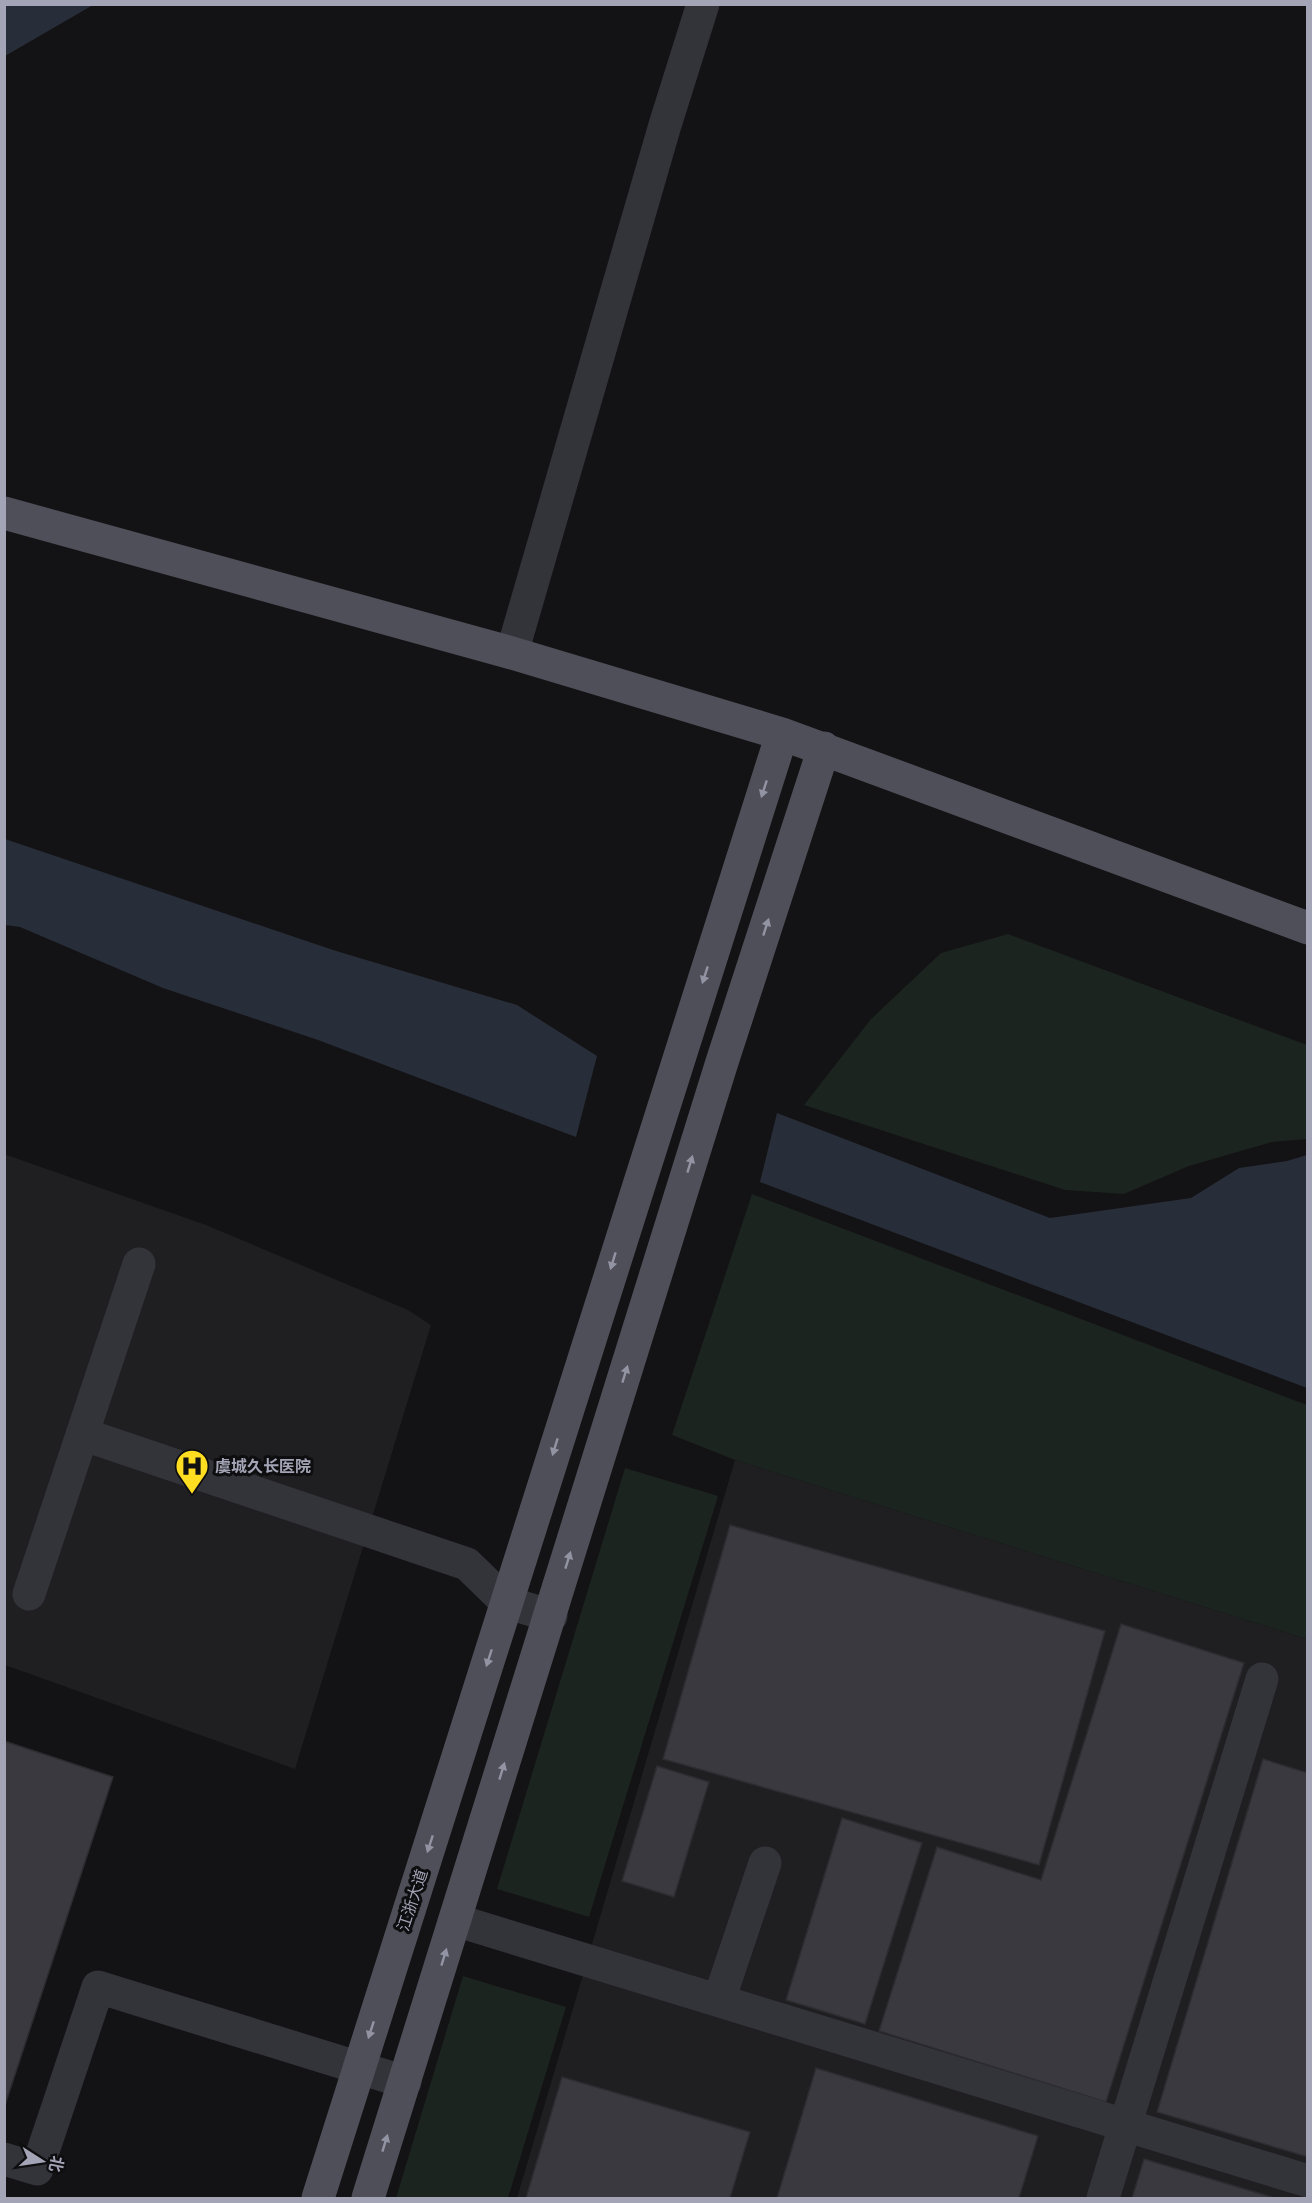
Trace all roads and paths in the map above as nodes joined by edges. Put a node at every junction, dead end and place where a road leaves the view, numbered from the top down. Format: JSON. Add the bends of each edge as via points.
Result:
{"nodes":[{"id":1,"x":703,"y":4,"type":"edge"},
{"id":2,"x":4,"y":513,"type":"edge"},
{"id":3,"x":512,"y":653,"type":"junction"},
{"id":4,"x":782,"y":734,"type":"junction"},
{"id":5,"x":824,"y":748,"type":"junction"},
{"id":6,"x":1308,"y":928,"type":"edge"},
{"id":7,"x":138,"y":1264,"type":"dead end"},
{"id":8,"x":82,"y":1434,"type":"junction"},
{"id":9,"x":29,"y":1594,"type":"dead end"},
{"id":10,"x":506,"y":1602,"type":"junction"},
{"id":11,"x":550,"y":1616,"type":"junction"},
{"id":12,"x":1262,"y":1679,"type":"dead end"},
{"id":13,"x":765,"y":1863,"type":"dead end"},
{"id":14,"x":455,"y":1920,"type":"junction"},
{"id":15,"x":719,"y":2000,"type":"junction"},
{"id":16,"x":359,"y":2068,"type":"junction"},
{"id":17,"x":405,"y":2082,"type":"junction"},
{"id":18,"x":1125,"y":2125,"type":"junction"},
{"id":19,"x":4,"y":2159,"type":"edge"},
{"id":20,"x":1308,"y":2181,"type":"edge"},
{"id":21,"x":318,"y":2199,"type":"edge"},
{"id":22,"x":368,"y":2199,"type":"edge"},
{"id":23,"x":1103,"y":2199,"type":"edge"}],
"edges":[{"from":1,"to":3,"type":"street"},
{"from":2,"to":3,"type":"main road"},
{"from":3,"to":4,"type":"main road"},
{"from":4,"to":5,"type":"main road"},
{"from":4,"to":10,"type":"main road","name":"江浙大道","one_way":true},
{"from":5,"to":6,"type":"main road"},
{"from":11,"to":5,"type":"main road","one_way":true},
{"from":7,"to":8,"type":"street"},
{"from":8,"to":9,"type":"street"},
{"from":8,"to":10,"type":"street","via":[[467,1564]]},
{"from":10,"to":11,"type":"street"},
{"from":10,"to":16,"type":"main road","name":"江浙大道","one_way":true},
{"from":14,"to":11,"type":"main road","one_way":true},
{"from":12,"to":18,"type":"street"},
{"from":13,"to":15,"type":"street"},
{"from":14,"to":15,"type":"street"},
{"from":17,"to":14,"type":"main road","one_way":true},
{"from":15,"to":18,"type":"street"},
{"from":16,"to":17,"type":"street"},
{"from":16,"to":19,"type":"street","via":[[98,1987],[37,2169]]},
{"from":16,"to":21,"type":"main road","name":"江浙大道"},
{"from":22,"to":17,"type":"main road","one_way":true},
{"from":18,"to":20,"type":"street"},
{"from":18,"to":23,"type":"street"}]}
